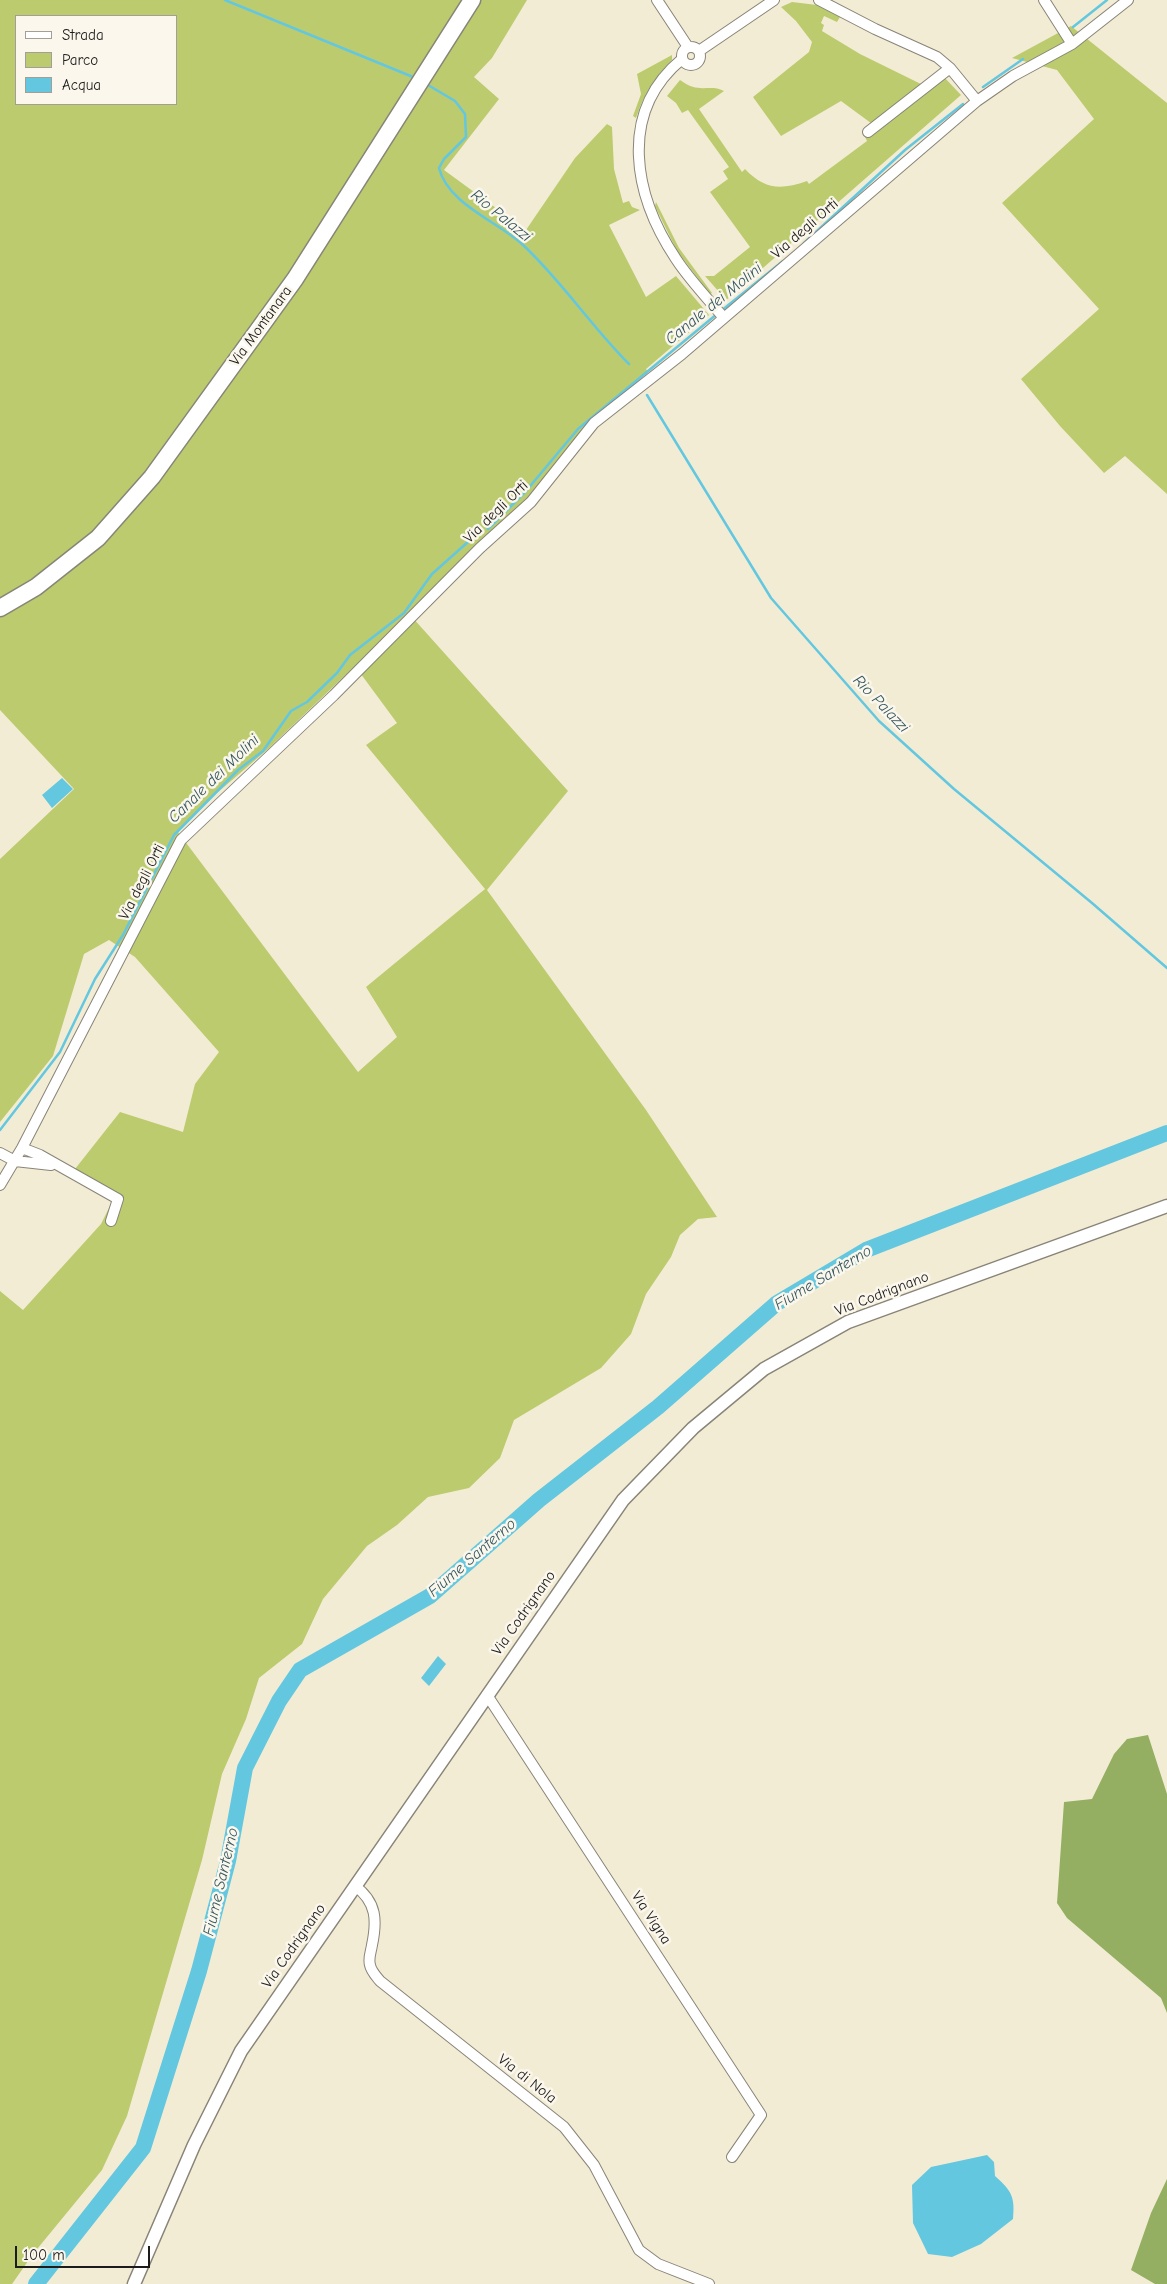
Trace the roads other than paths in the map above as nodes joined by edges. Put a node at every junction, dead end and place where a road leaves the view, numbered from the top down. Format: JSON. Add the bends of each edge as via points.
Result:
{"nodes":[{"id":1,"x":472,"y":0,"type":"edge"},
{"id":2,"x":657,"y":0,"type":"edge"},
{"id":3,"x":774,"y":0,"type":"edge"},
{"id":4,"x":1044,"y":0,"type":"edge"},
{"id":5,"x":1128,"y":0,"type":"edge"},
{"id":6,"x":824,"y":1,"type":"edge"},
{"id":7,"x":1072,"y":44,"type":"junction"},
{"id":8,"x":688,"y":47,"type":"junction"},
{"id":9,"x":698,"y":51,"type":"junction"},
{"id":10,"x":682,"y":59,"type":"junction"},
{"id":11,"x":950,"y":68,"type":"junction"},
{"id":12,"x":977,"y":102,"type":"junction"},
{"id":13,"x":868,"y":132,"type":"dead end"},
{"id":14,"x":720,"y":313,"type":"junction"},
{"id":15,"x":0,"y":608,"type":"edge"},
{"id":16,"x":22,"y":1148,"type":"junction"},
{"id":17,"x":0,"y":1153,"type":"edge"},
{"id":18,"x":15,"y":1161,"type":"junction"},
{"id":19,"x":55,"y":1166,"type":"junction"},
{"id":20,"x":0,"y":1185,"type":"edge"},
{"id":21,"x":1167,"y":1206,"type":"edge"},
{"id":22,"x":111,"y":1220,"type":"dead end"},
{"id":23,"x":487,"y":1695,"type":"junction"},
{"id":24,"x":355,"y":1886,"type":"junction"},
{"id":25,"x":732,"y":2157,"type":"dead end"},
{"id":26,"x":134,"y":2284,"type":"edge"},
{"id":27,"x":709,"y":2284,"type":"edge"}],
"edges":[{"from":1,"to":15,"type":"main road","name":"Via Montanara","via":[[295,280],[152,477],[98,538],[36,586]]},
{"from":2,"to":8,"type":"street"},
{"from":3,"to":9,"type":"street"},
{"from":4,"to":7,"type":"street"},
{"from":5,"to":7,"type":"street","name":"Via degli Orti"},
{"from":6,"to":11,"type":"street","via":[[875,29],[938,57]]},
{"from":7,"to":12,"type":"street","name":"Via degli Orti","via":[[1014,76]]},
{"from":8,"to":9,"type":"street"},
{"from":8,"to":10,"type":"street","via":[[683,51]]},
{"from":9,"to":10,"type":"street","via":[[700,56],[696,64],[688,65]]},
{"from":10,"to":14,"type":"street","via":[[670,69],[646,108],[638,135],[640,172],[643,190],[662,236],[677,261]]},
{"from":11,"to":12,"type":"street"},
{"from":11,"to":13,"type":"street"},
{"from":12,"to":14,"type":"street","name":"Via degli Orti"},
{"from":14,"to":16,"type":"street","name":"Via degli Orti","via":[[682,354],[594,423],[531,502],[181,840]]},
{"from":16,"to":18,"type":"street","name":"Via degli Orti"},
{"from":16,"to":19,"type":"street"},
{"from":17,"to":18,"type":"street"},
{"from":18,"to":19,"type":"street"},
{"from":18,"to":20,"type":"street","name":"Via degli Orti"},
{"from":19,"to":22,"type":"street","via":[[118,1199]]},
{"from":21,"to":23,"type":"street","name":"Via Codrignano","via":[[848,1322],[764,1369],[692,1428],[623,1500]]},
{"from":23,"to":24,"type":"street","name":"Via Codrignano"},
{"from":23,"to":25,"type":"street","name":"Via Vigna","via":[[761,2115]]},
{"from":24,"to":26,"type":"street","name":"Via Codrignano","via":[[241,2051],[194,2146]]},
{"from":24,"to":27,"type":"street","name":"Via di Nola","via":[[365,1894],[375,1914],[369,1958],[370,1966],[380,1981],[564,2127],[594,2165],[639,2250],[658,2264]]}]}
